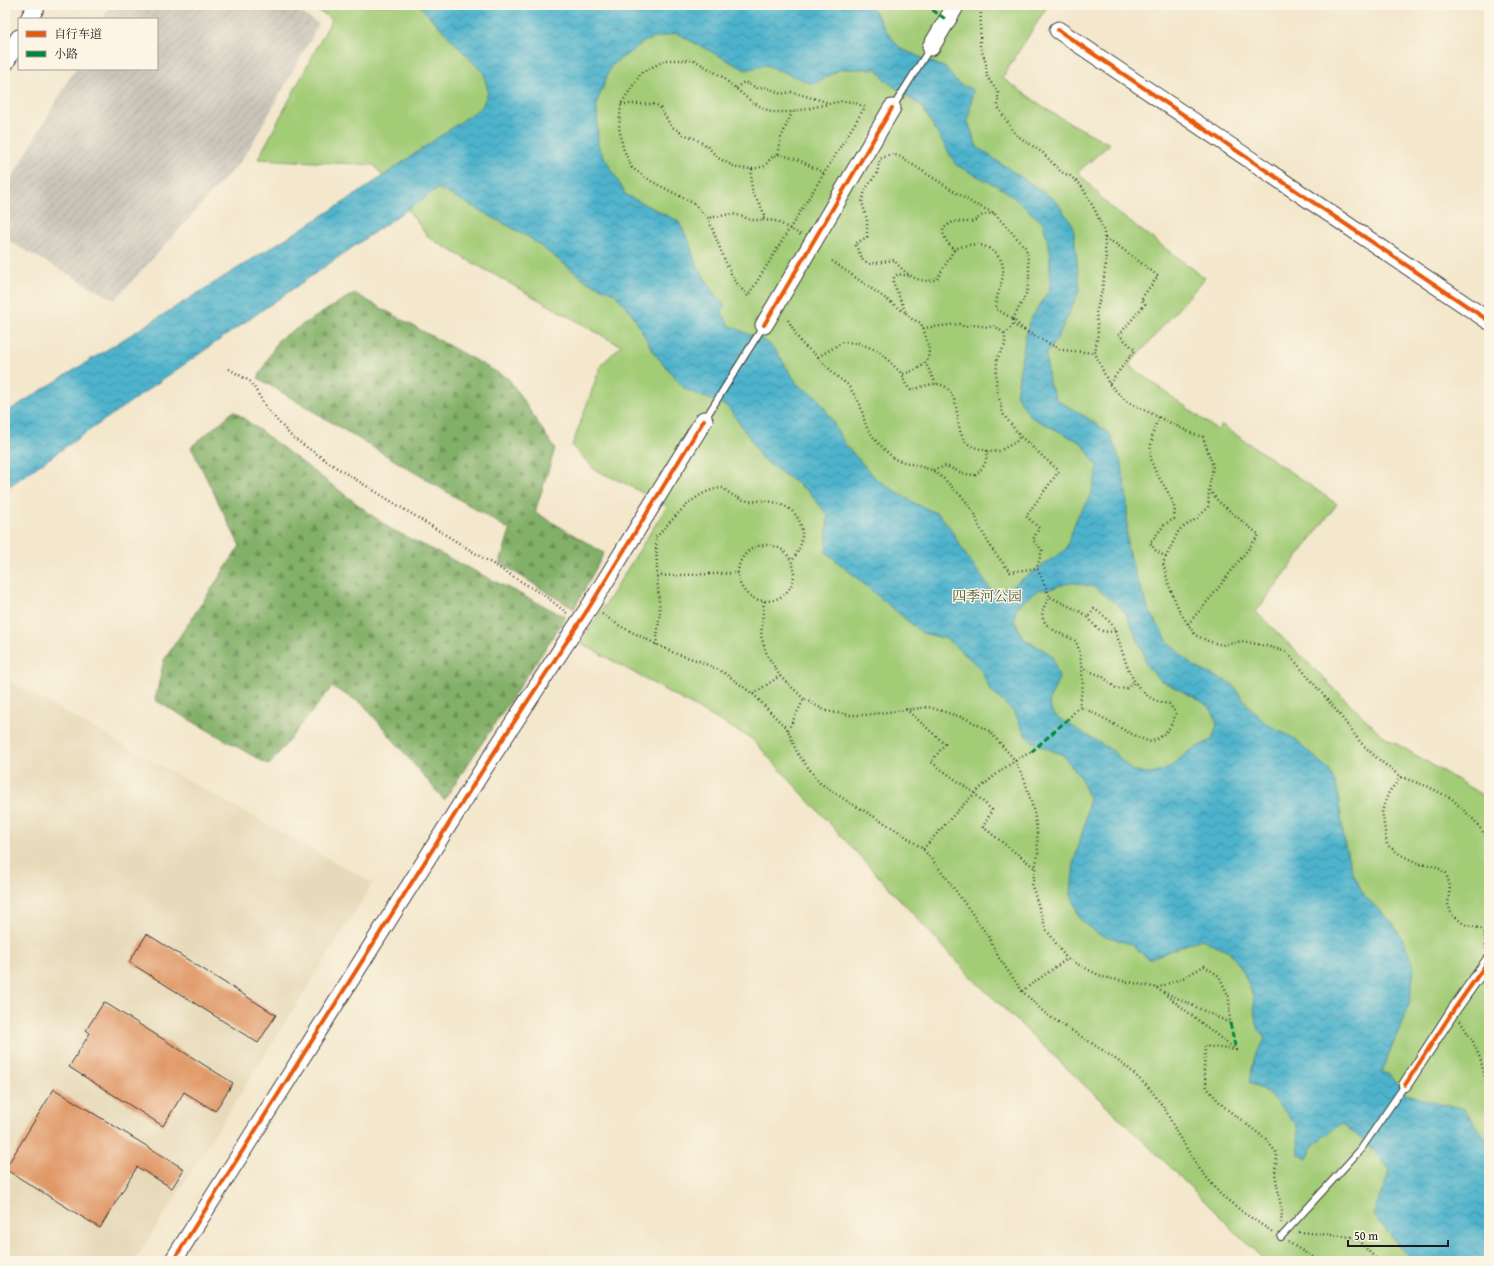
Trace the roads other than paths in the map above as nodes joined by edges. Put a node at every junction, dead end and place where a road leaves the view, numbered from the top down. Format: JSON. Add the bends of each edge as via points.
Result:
{"nodes":[{"id":1,"x":37,"y":5,"type":"edge"},
{"id":2,"x":956,"y":5,"type":"edge"},
{"id":3,"x":30,"y":18,"type":"edge"},
{"id":4,"x":1058,"y":30,"type":"dead end"},
{"id":5,"x":18,"y":40,"type":"edge"},
{"id":6,"x":931,"y":47,"type":"joint"},
{"id":7,"x":5,"y":63,"type":"edge"},
{"id":8,"x":892,"y":108,"type":"joint"},
{"id":9,"x":1489,"y":321,"type":"edge"},
{"id":10,"x":764,"y":325,"type":"joint"},
{"id":11,"x":704,"y":420,"type":"joint"},
{"id":12,"x":1489,"y":960,"type":"edge"},
{"id":13,"x":1405,"y":1084,"type":"joint"},
{"id":14,"x":1281,"y":1237,"type":"road end"},
{"id":15,"x":173,"y":1261,"type":"edge"}],
"edges":[{"from":1,"to":3,"type":"street"},
{"from":2,"to":6,"type":"street"},
{"from":4,"to":9,"type":"street"},
{"from":5,"to":7,"type":"street"},
{"from":6,"to":8,"type":"lane"},
{"from":8,"to":10,"type":"street"},
{"from":10,"to":11,"type":"lane"},
{"from":11,"to":15,"type":"street","via":[[590,606],[484,768]]},
{"from":12,"to":13,"type":"street"},
{"from":13,"to":14,"type":"lane","via":[[1361,1149]]}]}
